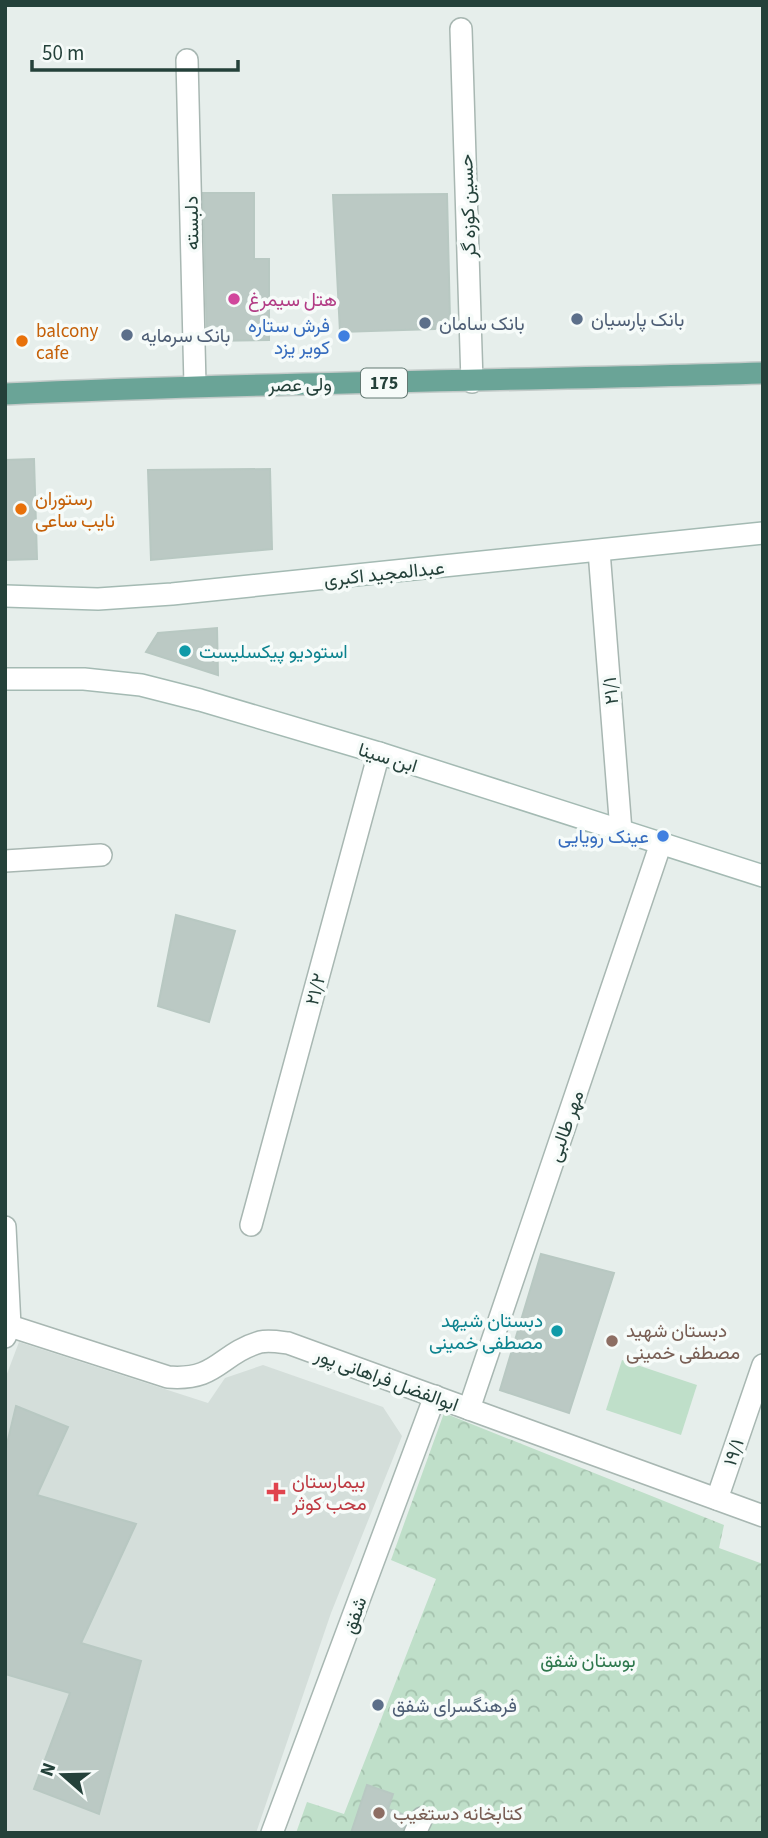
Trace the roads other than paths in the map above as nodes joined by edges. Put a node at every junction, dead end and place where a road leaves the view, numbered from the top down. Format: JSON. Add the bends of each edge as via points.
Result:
{"nodes":[{"id":1,"x":461,"y":29,"type":"dead end"},
{"id":2,"x":187,"y":60,"type":"dead end"},
{"id":3,"x":763,"y":373,"type":"edge"},
{"id":4,"x":472,"y":382,"type":"junction"},
{"id":5,"x":195,"y":385,"type":"junction"},
{"id":6,"x":5,"y":394,"type":"edge"},
{"id":7,"x":763,"y":533,"type":"edge"},
{"id":8,"x":599,"y":551,"type":"junction"},
{"id":9,"x":5,"y":596,"type":"edge"},
{"id":10,"x":5,"y":679,"type":"edge"},
{"id":11,"x":379,"y":754,"type":"junction"},
{"id":12,"x":621,"y":831,"type":"junction"},
{"id":13,"x":661,"y":844,"type":"junction"},
{"id":14,"x":101,"y":855,"type":"dead end"},
{"id":15,"x":5,"y":861,"type":"edge"},
{"id":16,"x":763,"y":876,"type":"edge"},
{"id":17,"x":251,"y":1225,"type":"dead end"},
{"id":18,"x":5,"y":1227,"type":"edge"},
{"id":19,"x":8,"y":1331,"type":"edge"},
{"id":20,"x":763,"y":1365,"type":"edge"},
{"id":21,"x":435,"y":1396,"type":"junction"},
{"id":22,"x":469,"y":1409,"type":"junction"},
{"id":23,"x":717,"y":1499,"type":"junction"},
{"id":24,"x":763,"y":1516,"type":"edge"},
{"id":25,"x":272,"y":1833,"type":"edge"}],
"edges":[{"from":1,"to":4,"type":"street","name":"حسین کوزه گر"},
{"from":2,"to":5,"type":"street","name":"دلبسته"},
{"from":3,"to":4,"type":"main road","name":"ولی عصر","number":"175"},
{"from":4,"to":5,"type":"main road","name":"ولی عصر","number":"175"},
{"from":5,"to":6,"type":"main road","name":"ولی عصر","number":"175"},
{"from":7,"to":8,"type":"street","name":"عبدالمجید اکبری"},
{"from":8,"to":9,"type":"street","name":"عبدالمجید اکبری","via":[[172,594]]},
{"from":8,"to":12,"type":"street","name":"۲۱/۱"},
{"from":10,"to":11,"type":"street","name":"ابن سینا","via":[[141,685]]},
{"from":11,"to":12,"type":"street","name":"ابن سینا"},
{"from":11,"to":17,"type":"street","name":"۲۱/۲"},
{"from":12,"to":13,"type":"street","name":"ابن سینا"},
{"from":13,"to":16,"type":"street","name":"ابن سینا"},
{"from":13,"to":22,"type":"street","name":"مهر طالبی"},
{"from":14,"to":15,"type":"street"},
{"from":18,"to":19,"type":"street"},
{"from":19,"to":21,"type":"street","name":"ابوالفضل فراهانی پور","via":[[184,1378],[203,1375],[263,1341],[288,1343]]},
{"from":20,"to":23,"type":"street","name":"۱۹/۱"},
{"from":21,"to":22,"type":"street","name":"ابوالفضل فراهانی پور"},
{"from":21,"to":25,"type":"street","name":"شفق"},
{"from":22,"to":23,"type":"street","name":"ابوالفضل فراهانی پور"},
{"from":23,"to":24,"type":"street","name":"ابوالفضل فراهانی پور"}]}
